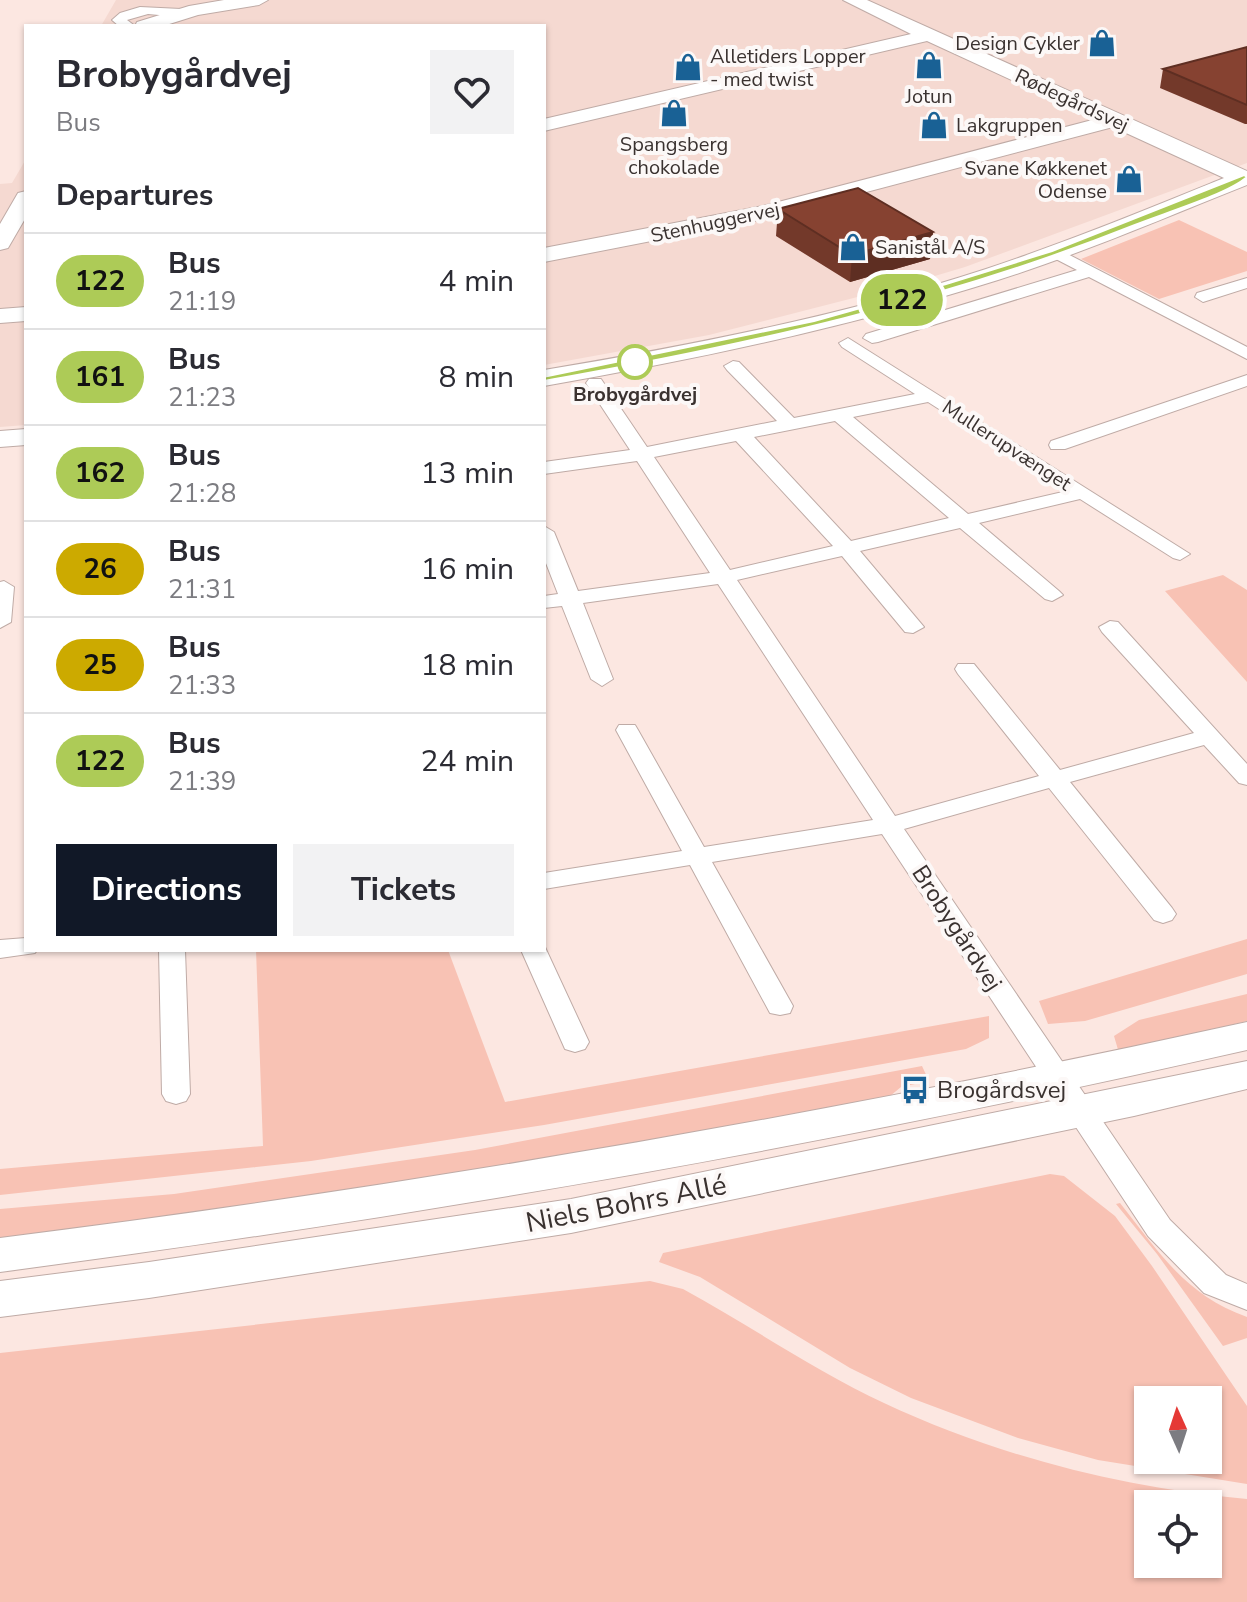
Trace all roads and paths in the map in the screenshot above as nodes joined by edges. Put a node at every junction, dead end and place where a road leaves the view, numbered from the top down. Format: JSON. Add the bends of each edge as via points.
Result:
{"nodes":[{"id":1,"x":259,"y":0,"type":"edge"},
{"id":2,"x":852,"y":0,"type":"edge"},
{"id":3,"x":181,"y":13,"type":"junction"},
{"id":4,"x":125,"y":24,"type":"edge"},
{"id":5,"x":150,"y":24,"type":"edge"},
{"id":6,"x":930,"y":35,"type":"junction"},
{"id":7,"x":1116,"y":120,"type":"junction"},
{"id":8,"x":546,"y":125,"type":"edge"},
{"id":9,"x":1246,"y":179,"type":"edge"},
{"id":10,"x":0,"y":194,"type":"edge"},
{"id":11,"x":24,"y":195,"type":"edge"},
{"id":12,"x":24,"y":199,"type":"edge"},
{"id":13,"x":0,"y":243,"type":"edge"},
{"id":14,"x":1056,"y":253,"type":"junction"},
{"id":15,"x":546,"y":255,"type":"edge"},
{"id":16,"x":1092,"y":271,"type":"junction"},
{"id":17,"x":1247,"y":283,"type":"edge"},
{"id":18,"x":1203,"y":297,"type":"dead end"},
{"id":19,"x":24,"y":314,"type":"edge"},
{"id":20,"x":0,"y":316,"type":"edge"},
{"id":21,"x":872,"y":338,"type":"dead end"},
{"id":22,"x":848,"y":343,"type":"dead end"},
{"id":23,"x":1247,"y":354,"type":"edge"},
{"id":24,"x":733,"y":366,"type":"dead end"},
{"id":25,"x":546,"y":378,"type":"edge"},
{"id":26,"x":1247,"y":380,"type":"edge"},
{"id":27,"x":595,"y":383,"type":"dead end"},
{"id":28,"x":931,"y":396,"type":"junction"},
{"id":29,"x":838,"y":414,"type":"junction"},
{"id":30,"x":790,"y":424,"type":"junction"},
{"id":31,"x":740,"y":434,"type":"junction"},
{"id":32,"x":24,"y":437,"type":"edge"},
{"id":33,"x":0,"y":439,"type":"edge"},
{"id":34,"x":1058,"y":445,"type":"dead end"},
{"id":35,"x":643,"y":454,"type":"junction"},
{"id":36,"x":546,"y":468,"type":"edge"},
{"id":37,"x":1082,"y":493,"type":"junction"},
{"id":38,"x":966,"y":521,"type":"junction"},
{"id":39,"x":546,"y":537,"type":"edge"},
{"id":40,"x":847,"y":549,"type":"junction"},
{"id":41,"x":1180,"y":554,"type":"dead end"},
{"id":42,"x":725,"y":577,"type":"junction"},
{"id":43,"x":24,"y":585,"type":"edge"},
{"id":44,"x":2,"y":587,"type":"edge"},
{"id":45,"x":1052,"y":595,"type":"dead end"},
{"id":46,"x":570,"y":598,"type":"junction"},
{"id":47,"x":546,"y":602,"type":"edge"},
{"id":48,"x":0,"y":622,"type":"edge"},
{"id":49,"x":913,"y":627,"type":"dead end"},
{"id":50,"x":1110,"y":627,"type":"dead end"},
{"id":51,"x":966,"y":669,"type":"dead end"},
{"id":52,"x":602,"y":679,"type":"dead end"},
{"id":53,"x":627,"y":730,"type":"dead end"},
{"id":54,"x":1209,"y":736,"type":"junction"},
{"id":55,"x":1247,"y":778,"type":"edge"},
{"id":56,"x":1057,"y":779,"type":"junction"},
{"id":57,"x":890,"y":825,"type":"junction"},
{"id":58,"x":698,"y":856,"type":"junction"},
{"id":59,"x":546,"y":881,"type":"edge"},
{"id":60,"x":1163,"y":914,"type":"dead end"},
{"id":61,"x":24,"y":947,"type":"edge"},
{"id":62,"x":0,"y":949,"type":"edge"},
{"id":63,"x":172,"y":952,"type":"edge"},
{"id":64,"x":535,"y":952,"type":"edge"},
{"id":65,"x":780,"y":1006,"type":"dead end"},
{"id":66,"x":1247,"y":1036,"type":"edge"},
{"id":67,"x":575,"y":1042,"type":"dead end"},
{"id":68,"x":1247,"y":1075,"type":"edge"},
{"id":69,"x":176,"y":1094,"type":"dead end"},
{"id":70,"x":1071,"y":1096,"type":"junction"},
{"id":71,"x":0,"y":1255,"type":"edge"},
{"id":72,"x":1247,"y":1297,"type":"edge"},
{"id":73,"x":0,"y":1299,"type":"edge"}],
"edges":[{"from":1,"to":3,"type":"street"},
{"from":2,"to":6,"type":"street","name":"Rødegårdsvej"},
{"from":3,"to":4,"type":"street","via":[[126,14],[118,20]]},
{"from":3,"to":5,"type":"street"},
{"from":6,"to":7,"type":"street","name":"Rødegårdsvej"},
{"from":6,"to":8,"type":"street"},
{"from":7,"to":9,"type":"street","name":"Rødegårdsvej"},
{"from":7,"to":15,"type":"street","name":"Stenhuggervej","via":[[764,212]]},
{"from":9,"to":14,"type":"street"},
{"from":10,"to":11,"type":"street"},
{"from":12,"to":13,"type":"street"},
{"from":14,"to":16,"type":"street"},
{"from":14,"to":25,"type":"street","via":[[817,324]]},
{"from":16,"to":21,"type":"street"},
{"from":16,"to":23,"type":"street"},
{"from":17,"to":18,"type":"street"},
{"from":19,"to":20,"type":"street"},
{"from":22,"to":28,"type":"street","name":"Mullerupvænget"},
{"from":24,"to":30,"type":"street"},
{"from":26,"to":34,"type":"street"},
{"from":27,"to":35,"type":"street","name":"Brobygårdvej"},
{"from":28,"to":29,"type":"street","name":"Mullerupvænget"},
{"from":28,"to":37,"type":"street","name":"Mullerupvænget"},
{"from":29,"to":30,"type":"street","name":"Mullerupvænget"},
{"from":29,"to":38,"type":"street"},
{"from":30,"to":31,"type":"street","name":"Mullerupvænget"},
{"from":31,"to":35,"type":"street","name":"Mullerupvænget"},
{"from":31,"to":40,"type":"street"},
{"from":32,"to":33,"type":"street"},
{"from":35,"to":36,"type":"street","name":"Mullerupvænget"},
{"from":35,"to":42,"type":"street","name":"Brobygårdvej"},
{"from":37,"to":38,"type":"street"},
{"from":37,"to":41,"type":"street","name":"Mullerupvænget"},
{"from":38,"to":40,"type":"street"},
{"from":38,"to":45,"type":"street"},
{"from":39,"to":46,"type":"street"},
{"from":40,"to":42,"type":"street"},
{"from":40,"to":49,"type":"street"},
{"from":42,"to":46,"type":"street"},
{"from":42,"to":57,"type":"street","name":"Brobygårdvej"},
{"from":43,"to":44,"type":"street"},
{"from":44,"to":48,"type":"street"},
{"from":46,"to":47,"type":"street"},
{"from":46,"to":52,"type":"street"},
{"from":50,"to":54,"type":"street"},
{"from":51,"to":56,"type":"street"},
{"from":53,"to":58,"type":"street"},
{"from":54,"to":55,"type":"street"},
{"from":54,"to":56,"type":"street"},
{"from":56,"to":57,"type":"street"},
{"from":56,"to":60,"type":"street"},
{"from":57,"to":58,"type":"street"},
{"from":57,"to":70,"type":"street","name":"Brobygårdvej"},
{"from":58,"to":59,"type":"street"},
{"from":58,"to":65,"type":"street"},
{"from":61,"to":62,"type":"street"},
{"from":63,"to":69,"type":"street"},
{"from":64,"to":67,"type":"street"},
{"from":66,"to":70,"type":"street","name":"Niels Bohrs Allé"},
{"from":68,"to":70,"type":"street","name":"Niels Bohrs Allé"},
{"from":70,"to":71,"type":"street","name":"Niels Bohrs Allé","via":[[173,1234]]},
{"from":70,"to":72,"type":"street","name":"Brobygårdvej","via":[[1159,1228],[1215,1284]]},
{"from":70,"to":73,"type":"street","name":"Niels Bohrs Allé","via":[[571,1216]]}]}
